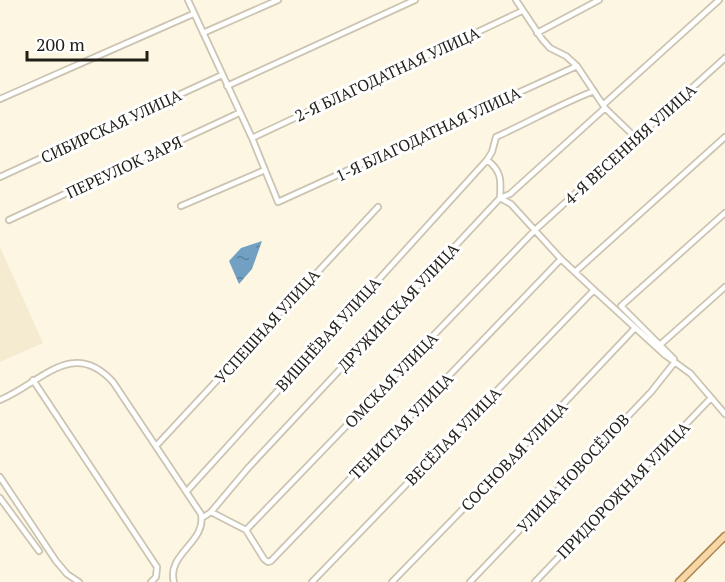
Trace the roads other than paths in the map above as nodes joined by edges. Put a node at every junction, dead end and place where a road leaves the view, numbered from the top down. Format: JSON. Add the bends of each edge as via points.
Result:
{"nodes":[{"id":1,"x":188,"y":0,"type":"edge"},
{"id":2,"x":278,"y":0,"type":"edge"},
{"id":3,"x":415,"y":0,"type":"edge"},
{"id":4,"x":516,"y":0,"type":"edge"},
{"id":5,"x":599,"y":0,"type":"edge"},
{"id":6,"x":719,"y":0,"type":"edge"},
{"id":7,"x":522,"y":11,"type":"junction"},
{"id":8,"x":193,"y":14,"type":"junction"},
{"id":9,"x":203,"y":33,"type":"junction"},
{"id":10,"x":537,"y":33,"type":"junction"},
{"id":11,"x":725,"y":58,"type":"edge"},
{"id":12,"x":577,"y":66,"type":"junction"},
{"id":13,"x":222,"y":75,"type":"junction"},
{"id":14,"x":227,"y":86,"type":"junction"},
{"id":15,"x":594,"y":92,"type":"junction"},
{"id":16,"x":0,"y":99,"type":"edge"},
{"id":17,"x":604,"y":106,"type":"junction"},
{"id":18,"x":240,"y":113,"type":"junction"},
{"id":19,"x":725,"y":136,"type":"edge"},
{"id":20,"x":252,"y":138,"type":"junction"},
{"id":21,"x":637,"y":139,"type":"junction"},
{"id":22,"x":487,"y":160,"type":"junction"},
{"id":23,"x":265,"y":170,"type":"junction"},
{"id":24,"x":0,"y":177,"type":"edge"},
{"id":25,"x":500,"y":198,"type":"junction"},
{"id":26,"x":181,"y":206,"type":"dead end"},
{"id":27,"x":378,"y":207,"type":"dead end"},
{"id":28,"x":725,"y":213,"type":"edge"},
{"id":29,"x":9,"y":220,"type":"dead end"},
{"id":30,"x":535,"y":230,"type":"junction"},
{"id":31,"x":561,"y":259,"type":"junction"},
{"id":32,"x":575,"y":272,"type":"junction"},
{"id":33,"x":725,"y":287,"type":"edge"},
{"id":34,"x":594,"y":290,"type":"junction"},
{"id":35,"x":621,"y":306,"type":"junction"},
{"id":36,"x":617,"y":310,"type":"junction"},
{"id":37,"x":635,"y":327,"type":"junction"},
{"id":38,"x":661,"y":345,"type":"junction"},
{"id":39,"x":672,"y":356,"type":"junction"},
{"id":40,"x":675,"y":363,"type":"junction"},
{"id":41,"x":691,"y":374,"type":"junction"},
{"id":42,"x":33,"y":380,"type":"junction"},
{"id":43,"x":711,"y":398,"type":"junction"},
{"id":44,"x":0,"y":400,"type":"edge"},
{"id":45,"x":725,"y":414,"type":"edge"},
{"id":46,"x":156,"y":446,"type":"junction"},
{"id":47,"x":0,"y":477,"type":"edge"},
{"id":48,"x":187,"y":491,"type":"junction"},
{"id":49,"x":0,"y":498,"type":"edge"},
{"id":50,"x":211,"y":512,"type":"junction"},
{"id":51,"x":202,"y":518,"type":"junction"},
{"id":52,"x":246,"y":530,"type":"junction"},
{"id":53,"x":725,"y":536,"type":"edge"},
{"id":54,"x":39,"y":551,"type":"dead end"},
{"id":55,"x":79,"y":582,"type":"edge"},
{"id":56,"x":151,"y":582,"type":"edge"},
{"id":57,"x":174,"y":582,"type":"edge"},
{"id":58,"x":312,"y":582,"type":"edge"},
{"id":59,"x":392,"y":582,"type":"edge"},
{"id":60,"x":470,"y":582,"type":"edge"},
{"id":61,"x":535,"y":582,"type":"edge"},
{"id":62,"x":680,"y":582,"type":"edge"}],
"edges":[{"from":1,"to":8,"type":"street"},
{"from":2,"to":9,"type":"street"},
{"from":3,"to":14,"type":"street"},
{"from":4,"to":7,"type":"street"},
{"from":5,"to":10,"type":"street"},
{"from":6,"to":17,"type":"street","name":"ДРУЖИНСКАЯ УЛИЦА"},
{"from":7,"to":10,"type":"street"},
{"from":7,"to":20,"type":"street","name":"2-Я БЛАГОДАТНАЯ УЛИЦА"},
{"from":8,"to":9,"type":"street"},
{"from":8,"to":16,"type":"street"},
{"from":9,"to":13,"type":"street"},
{"from":10,"to":12,"type":"street","via":[[550,48]]},
{"from":11,"to":21,"type":"street","name":"4-Я ВЕСЕННЯЯ УЛИЦА"},
{"from":12,"to":15,"type":"street"},
{"from":12,"to":23,"type":"street","name":"1-Я БЛАГОДАТНАЯ УЛИЦА","via":[[278,202]]},
{"from":13,"to":14,"type":"street"},
{"from":13,"to":24,"type":"street","name":"СИБИРСКАЯ УЛИЦА"},
{"from":14,"to":18,"type":"street"},
{"from":15,"to":17,"type":"street"},
{"from":15,"to":22,"type":"street","name":"ВИШНЁВАЯ УЛИЦА","via":[[496,137]]},
{"from":17,"to":21,"type":"street"},
{"from":17,"to":25,"type":"street","name":"ДРУЖИНСКАЯ УЛИЦА","via":[[510,194]]},
{"from":18,"to":20,"type":"street"},
{"from":18,"to":29,"type":"street","name":"ПЕРЕУЛОК ЗАРЯ"},
{"from":19,"to":32,"type":"street"},
{"from":20,"to":23,"type":"street"},
{"from":21,"to":30,"type":"street","name":"4-Я ВЕСЕННЯЯ УЛИЦА"},
{"from":22,"to":25,"type":"street","via":[[496,167]]},
{"from":22,"to":48,"type":"street","name":"ВИШНЁВАЯ УЛИЦА"},
{"from":23,"to":26,"type":"street"},
{"from":25,"to":30,"type":"street"},
{"from":25,"to":50,"type":"street","name":"ДРУЖИНСКАЯ УЛИЦА"},
{"from":27,"to":46,"type":"street","name":"УСПЕШНАЯ УЛИЦА"},
{"from":28,"to":35,"type":"street"},
{"from":30,"to":31,"type":"street"},
{"from":30,"to":52,"type":"street","name":"ОМСКАЯ УЛИЦА"},
{"from":31,"to":32,"type":"street"},
{"from":31,"to":52,"type":"street","name":"ТЕНИСТАЯ УЛИЦА","via":[[271,561],[264,559]]},
{"from":32,"to":34,"type":"street"},
{"from":33,"to":38,"type":"street"},
{"from":34,"to":36,"type":"street"},
{"from":34,"to":58,"type":"street","name":"ВЕСЁЛАЯ УЛИЦА"},
{"from":35,"to":36,"type":"street"},
{"from":35,"to":38,"type":"street"},
{"from":36,"to":37,"type":"street"},
{"from":37,"to":40,"type":"street"},
{"from":37,"to":59,"type":"street","name":"СОСНОВАЯ УЛИЦА"},
{"from":38,"to":39,"type":"street"},
{"from":39,"to":40,"type":"street"},
{"from":39,"to":41,"type":"street"},
{"from":40,"to":41,"type":"street"},
{"from":40,"to":60,"type":"street","name":"УЛИЦА НОВОСЁЛОВ"},
{"from":41,"to":43,"type":"street"},
{"from":42,"to":44,"type":"street"},
{"from":42,"to":46,"type":"street","via":[[63,365],[96,367],[113,382]]},
{"from":42,"to":56,"type":"street","via":[[157,569]]},
{"from":43,"to":45,"type":"street"},
{"from":43,"to":61,"type":"street","name":"ПРИДОРОЖНАЯ УЛИЦА"},
{"from":46,"to":48,"type":"street"},
{"from":47,"to":55,"type":"street","via":[[56,561]]},
{"from":48,"to":51,"type":"street"},
{"from":49,"to":54,"type":"street"},
{"from":50,"to":51,"type":"street","name":"ДРУЖИНСКАЯ УЛИЦА"},
{"from":50,"to":52,"type":"street"},
{"from":51,"to":57,"type":"street","via":[[197,535],[175,563]]},
{"from":53,"to":62,"type":"main road"}]}
